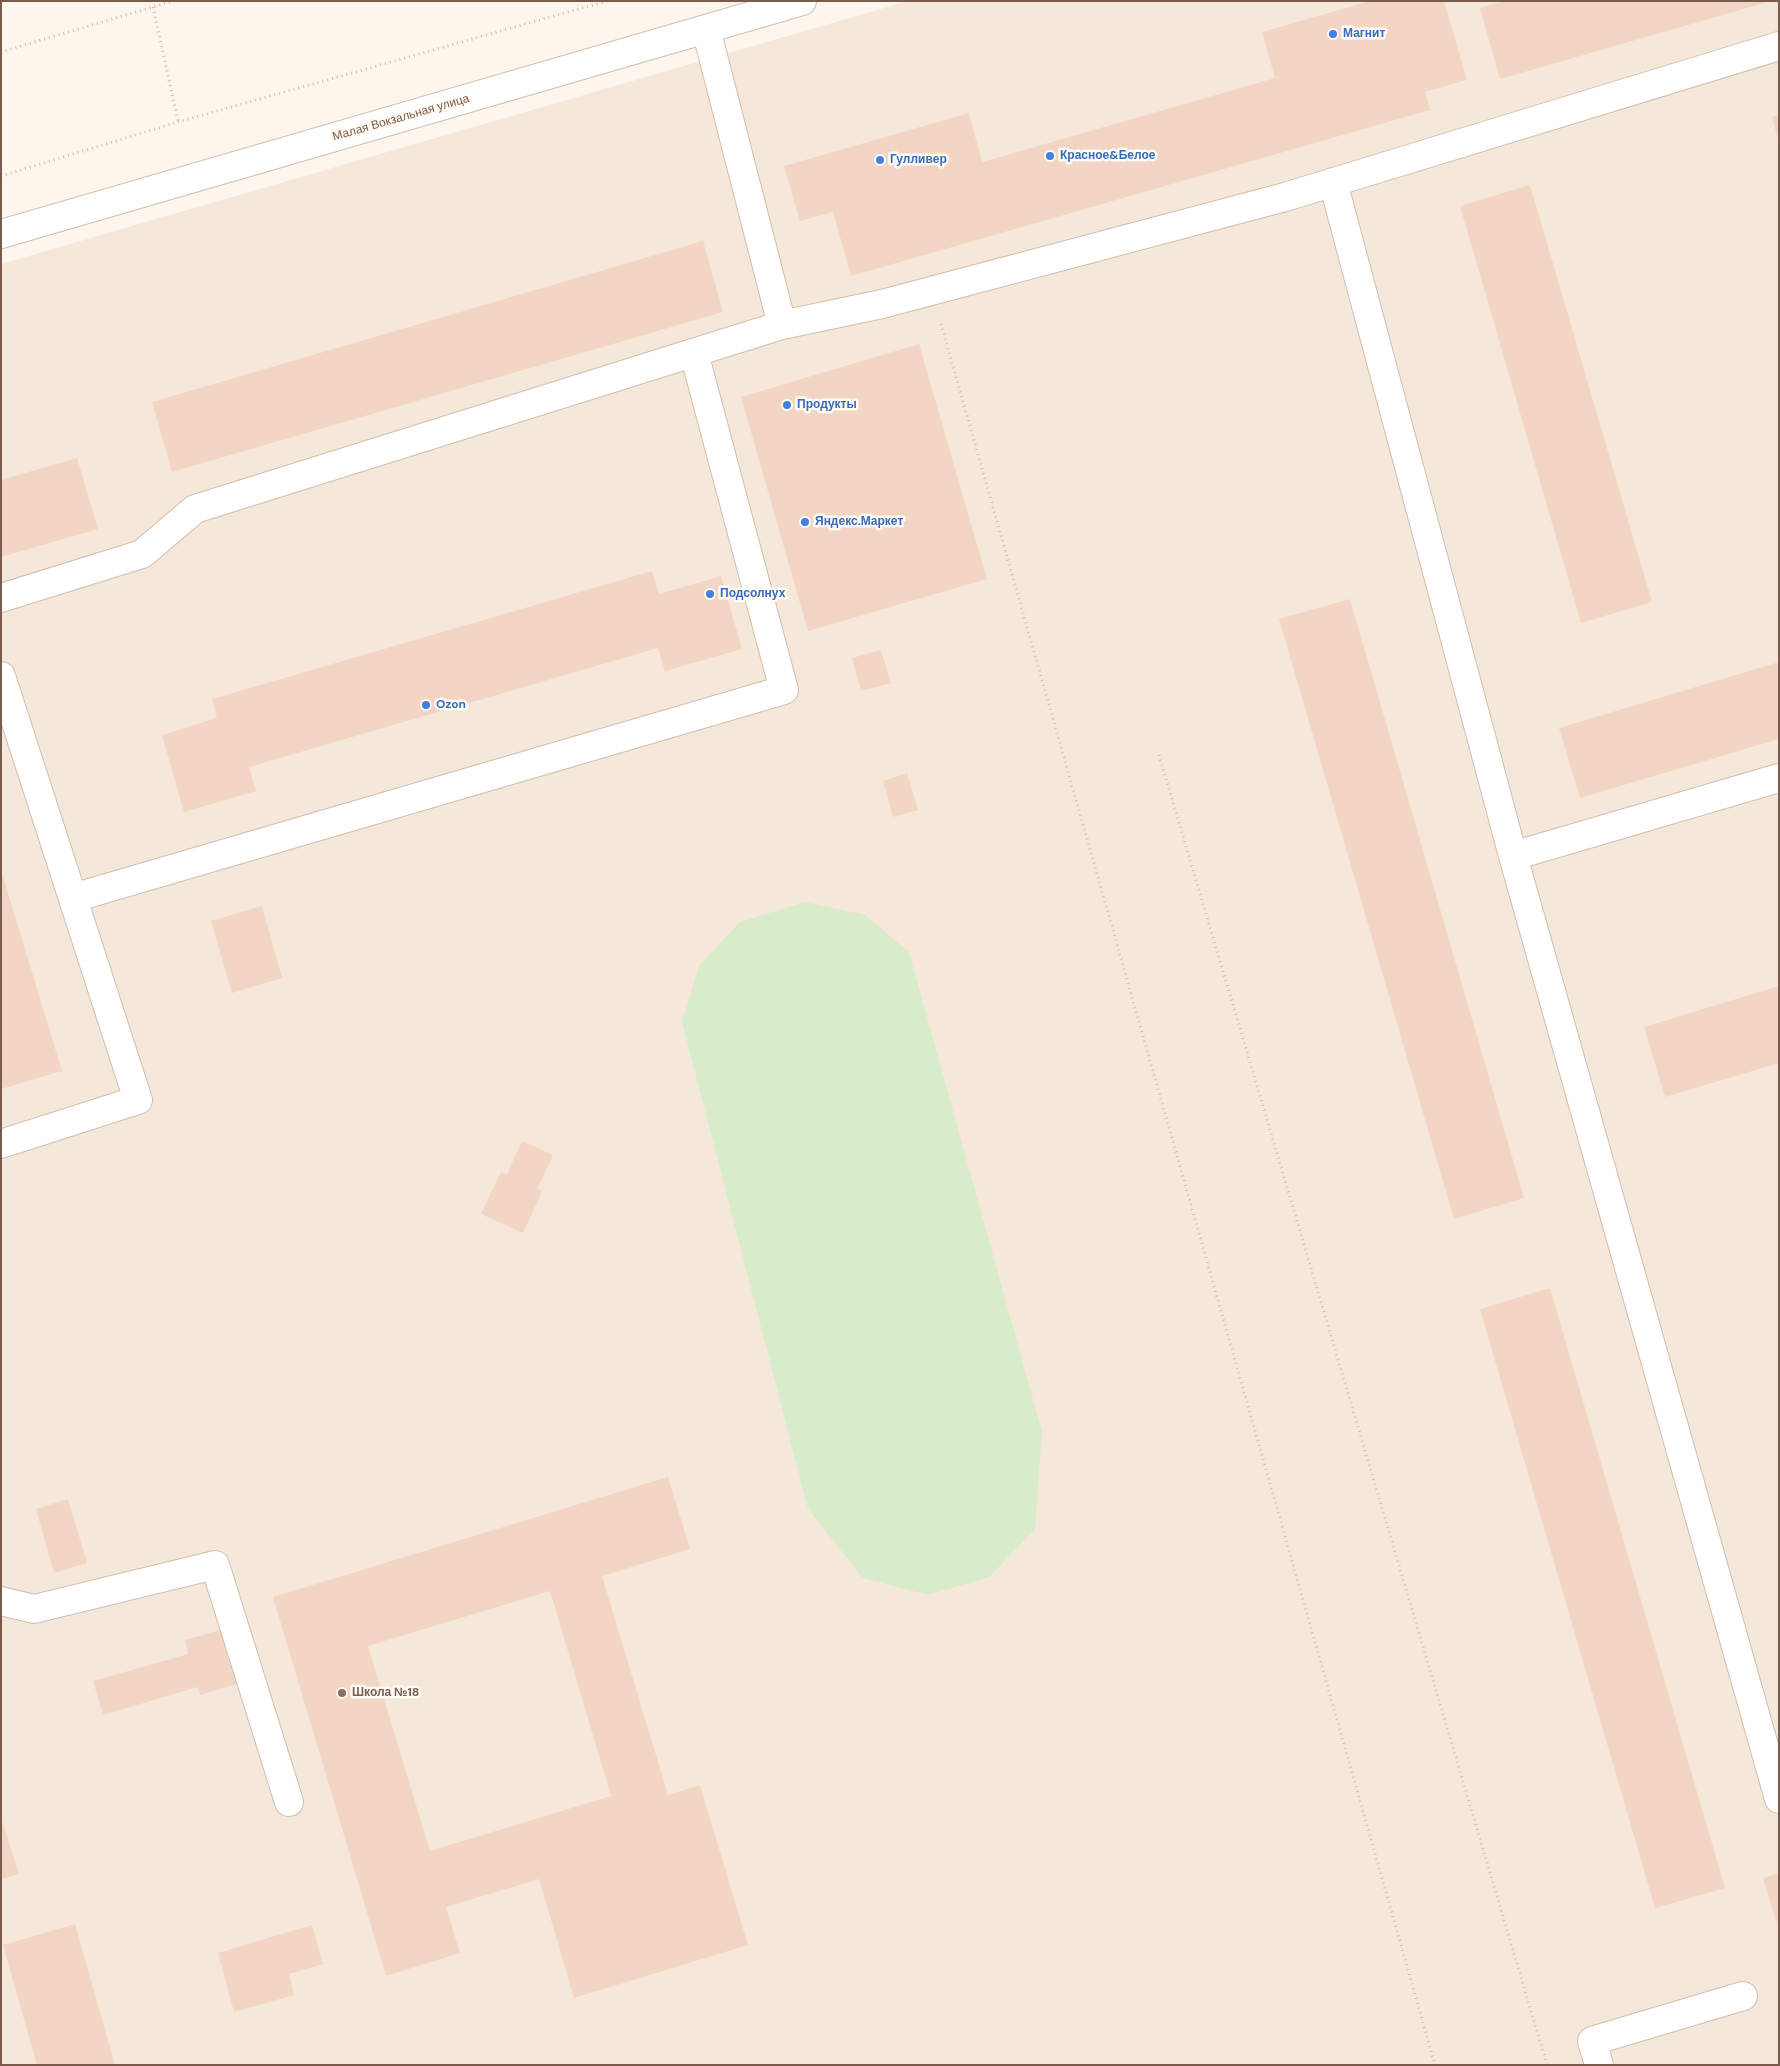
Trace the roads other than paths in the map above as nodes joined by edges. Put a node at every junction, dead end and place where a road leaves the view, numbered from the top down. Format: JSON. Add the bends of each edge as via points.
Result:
{"nodes":[{"id":1,"x":802,"y":1,"type":"edge"},
{"id":2,"x":706,"y":29,"type":"junction"},
{"id":3,"x":1779,"y":46,"type":"edge"},
{"id":4,"x":1333,"y":182,"type":"junction"},
{"id":5,"x":1,"y":234,"type":"edge"},
{"id":6,"x":782,"y":325,"type":"junction"},
{"id":7,"x":694,"y":353,"type":"junction"},
{"id":8,"x":1,"y":598,"type":"edge"},
{"id":9,"x":1,"y":676,"type":"edge"},
{"id":10,"x":1779,"y":778,"type":"edge"},
{"id":11,"x":1513,"y":856,"type":"junction"},
{"id":12,"x":73,"y":898,"type":"junction"},
{"id":13,"x":1,"y":1144,"type":"edge"},
{"id":14,"x":1,"y":1601,"type":"edge"},
{"id":15,"x":1779,"y":1799,"type":"edge"},
{"id":16,"x":289,"y":1802,"type":"dead end"},
{"id":17,"x":1743,"y":1996,"type":"dead end"},
{"id":18,"x":1599,"y":2065,"type":"edge"}],
"edges":[{"from":1,"to":2,"type":"street","name":"Малая Вокзальная улица"},
{"from":2,"to":5,"type":"street","name":"Малая Вокзальная улица"},
{"from":2,"to":6,"type":"street"},
{"from":3,"to":4,"type":"street"},
{"from":4,"to":6,"type":"street","via":[[882,304]]},
{"from":4,"to":11,"type":"street"},
{"from":6,"to":7,"type":"street"},
{"from":7,"to":8,"type":"street","via":[[195,509],[142,554]]},
{"from":7,"to":12,"type":"street","via":[[784,690]]},
{"from":9,"to":12,"type":"street"},
{"from":10,"to":11,"type":"street"},
{"from":11,"to":15,"type":"street"},
{"from":12,"to":13,"type":"street","via":[[138,1100]]},
{"from":14,"to":16,"type":"street","via":[[34,1609],[215,1565]]},
{"from":17,"to":18,"type":"street","via":[[1592,2041]]}]}
